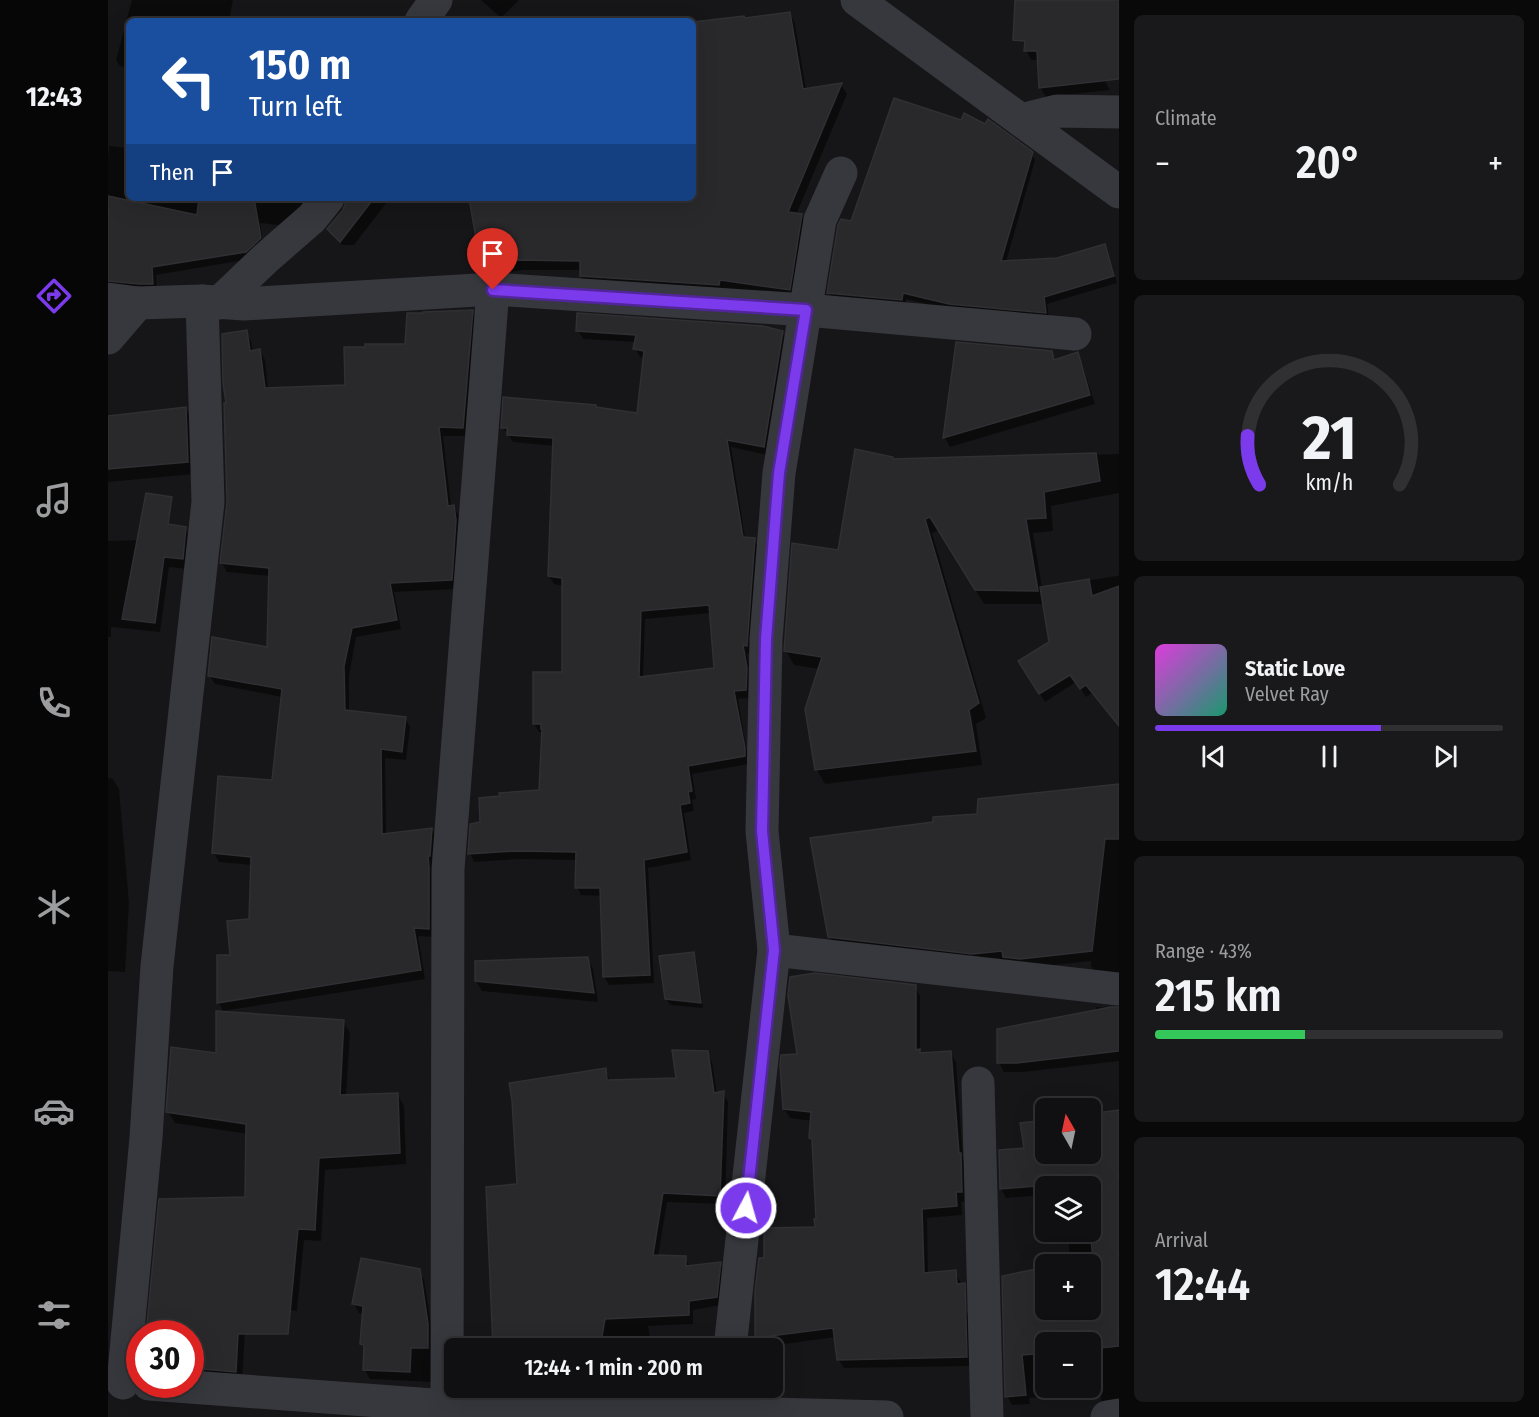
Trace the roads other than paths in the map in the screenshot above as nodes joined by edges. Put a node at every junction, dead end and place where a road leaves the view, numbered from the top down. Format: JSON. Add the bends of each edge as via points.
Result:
{"nodes":[{"id":1,"x":436,"y":0,"type":"edge"},
{"id":2,"x":857,"y":0,"type":"edge"},
{"id":3,"x":423,"y":18,"type":"edge"},
{"id":4,"x":1119,"y":112,"type":"edge"},
{"id":5,"x":1021,"y":120,"type":"junction"},
{"id":6,"x":841,"y":172,"type":"dead end"},
{"id":7,"x":1119,"y":192,"type":"edge"},
{"id":8,"x":326,"y":201,"type":"edge"},
{"id":9,"x":493,"y":290,"type":"junction"},
{"id":10,"x":123,"y":301,"type":"edge"},
{"id":11,"x":210,"y":302,"type":"junction"},
{"id":12,"x":806,"y":310,"type":"junction"},
{"id":13,"x":1075,"y":334,"type":"dead end"},
{"id":14,"x":108,"y":338,"type":"edge"},
{"id":15,"x":774,"y":950,"type":"junction"},
{"id":16,"x":1119,"y":988,"type":"edge"},
{"id":17,"x":978,"y":1083,"type":"dead end"},
{"id":18,"x":134,"y":1320,"type":"edge"},
{"id":19,"x":731,"y":1338,"type":"edge"},
{"id":20,"x":204,"y":1389,"type":"edge"},
{"id":21,"x":724,"y":1400,"type":"edge"},
{"id":22,"x":431,"y":1409,"type":"edge"},
{"id":23,"x":1119,"y":1416,"type":"edge"},
{"id":24,"x":887,"y":1417,"type":"edge"},
{"id":25,"x":987,"y":1417,"type":"edge"},
{"id":26,"x":1107,"y":1417,"type":"edge"}],
"edges":[{"from":1,"to":3,"type":"street"},
{"from":2,"to":5,"type":"street"},
{"from":4,"to":5,"type":"street","via":[[1057,111]]},
{"from":5,"to":7,"type":"street"},
{"from":6,"to":12,"type":"street","via":[[820,220]]},
{"from":8,"to":11,"type":"street","via":[[312,218]]},
{"from":9,"to":11,"type":"street","via":[[287,303]]},
{"from":9,"to":12,"type":"street"},
{"from":9,"to":22,"type":"street","via":[[448,869]]},
{"from":10,"to":11,"type":"street"},
{"from":10,"to":14,"type":"street"},
{"from":11,"to":18,"type":"street","via":[[208,502],[157,966]]},
{"from":12,"to":13,"type":"street"},
{"from":12,"to":15,"type":"street","via":[[779,473],[766,639],[762,831]]},
{"from":15,"to":16,"type":"street"},
{"from":15,"to":19,"type":"street"},
{"from":17,"to":25,"type":"street"},
{"from":20,"to":22,"type":"street"},
{"from":21,"to":22,"type":"street"},
{"from":21,"to":24,"type":"street"},
{"from":23,"to":26,"type":"street"}]}
